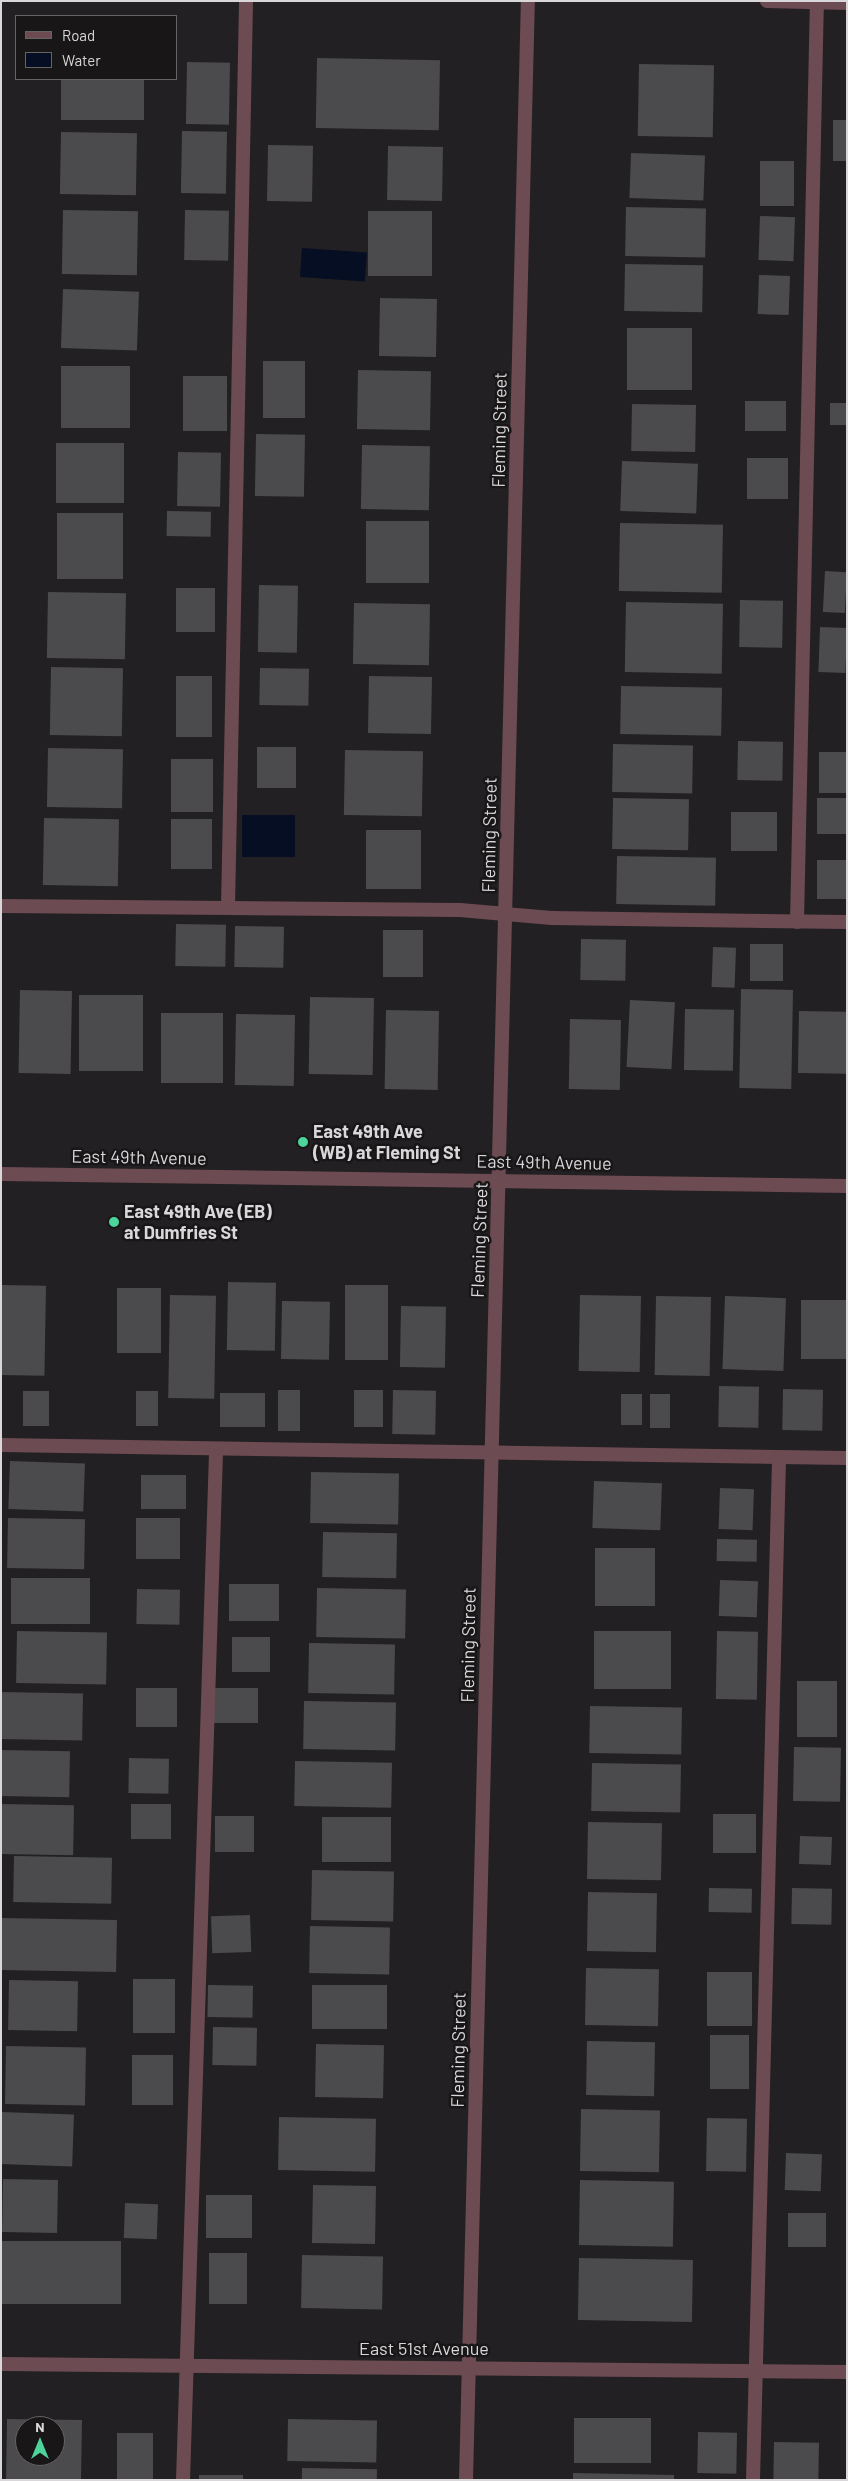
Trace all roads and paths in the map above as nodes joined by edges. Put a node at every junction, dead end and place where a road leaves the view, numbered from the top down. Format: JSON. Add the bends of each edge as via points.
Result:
{"nodes":[{"id":1,"x":246,"y":1,"type":"edge"},
{"id":2,"x":528,"y":1,"type":"edge"},
{"id":3,"x":767,"y":1,"type":"edge"},
{"id":4,"x":818,"y":2,"type":"edge"},
{"id":5,"x":847,"y":3,"type":"edge"},
{"id":6,"x":1,"y":906,"type":"edge"},
{"id":7,"x":228,"y":908,"type":"junction"},
{"id":8,"x":506,"y":914,"type":"junction"},
{"id":9,"x":797,"y":922,"type":"junction"},
{"id":10,"x":847,"y":922,"type":"edge"},
{"id":11,"x":1,"y":1174,"type":"edge"},
{"id":12,"x":500,"y":1180,"type":"junction"},
{"id":13,"x":847,"y":1186,"type":"edge"},
{"id":14,"x":1,"y":1445,"type":"edge"},
{"id":15,"x":216,"y":1450,"type":"junction"},
{"id":16,"x":491,"y":1452,"type":"junction"},
{"id":17,"x":779,"y":1458,"type":"junction"},
{"id":18,"x":847,"y":1458,"type":"edge"},
{"id":19,"x":1,"y":2364,"type":"edge"},
{"id":20,"x":187,"y":2365,"type":"junction"},
{"id":21,"x":469,"y":2366,"type":"junction"},
{"id":22,"x":756,"y":2372,"type":"junction"},
{"id":23,"x":847,"y":2372,"type":"edge"},
{"id":24,"x":183,"y":2480,"type":"edge"},
{"id":25,"x":466,"y":2480,"type":"edge"},
{"id":26,"x":753,"y":2480,"type":"edge"}],
"edges":[{"from":1,"to":7,"type":"street"},
{"from":2,"to":8,"type":"street","name":"Fleming Street"},
{"from":3,"to":4,"type":"street"},
{"from":4,"to":5,"type":"street"},
{"from":4,"to":9,"type":"street"},
{"from":6,"to":7,"type":"street"},
{"from":7,"to":8,"type":"street"},
{"from":8,"to":9,"type":"street"},
{"from":8,"to":12,"type":"street","name":"Fleming Street"},
{"from":9,"to":10,"type":"street"},
{"from":11,"to":12,"type":"street","name":"East 49th Avenue"},
{"from":12,"to":13,"type":"street","name":"East 49th Avenue"},
{"from":12,"to":16,"type":"street","name":"Fleming Street"},
{"from":14,"to":15,"type":"street"},
{"from":15,"to":16,"type":"street"},
{"from":15,"to":20,"type":"street"},
{"from":16,"to":17,"type":"street"},
{"from":16,"to":21,"type":"street","name":"Fleming Street"},
{"from":17,"to":18,"type":"street"},
{"from":17,"to":22,"type":"street"},
{"from":19,"to":20,"type":"street","name":"East 51st Avenue"},
{"from":20,"to":21,"type":"street","name":"East 51st Avenue"},
{"from":20,"to":24,"type":"street"},
{"from":21,"to":22,"type":"street","name":"East 51st Avenue"},
{"from":21,"to":25,"type":"street","name":"Fleming Street"},
{"from":22,"to":23,"type":"street","name":"East 51st Avenue"},
{"from":22,"to":26,"type":"street"}]}
